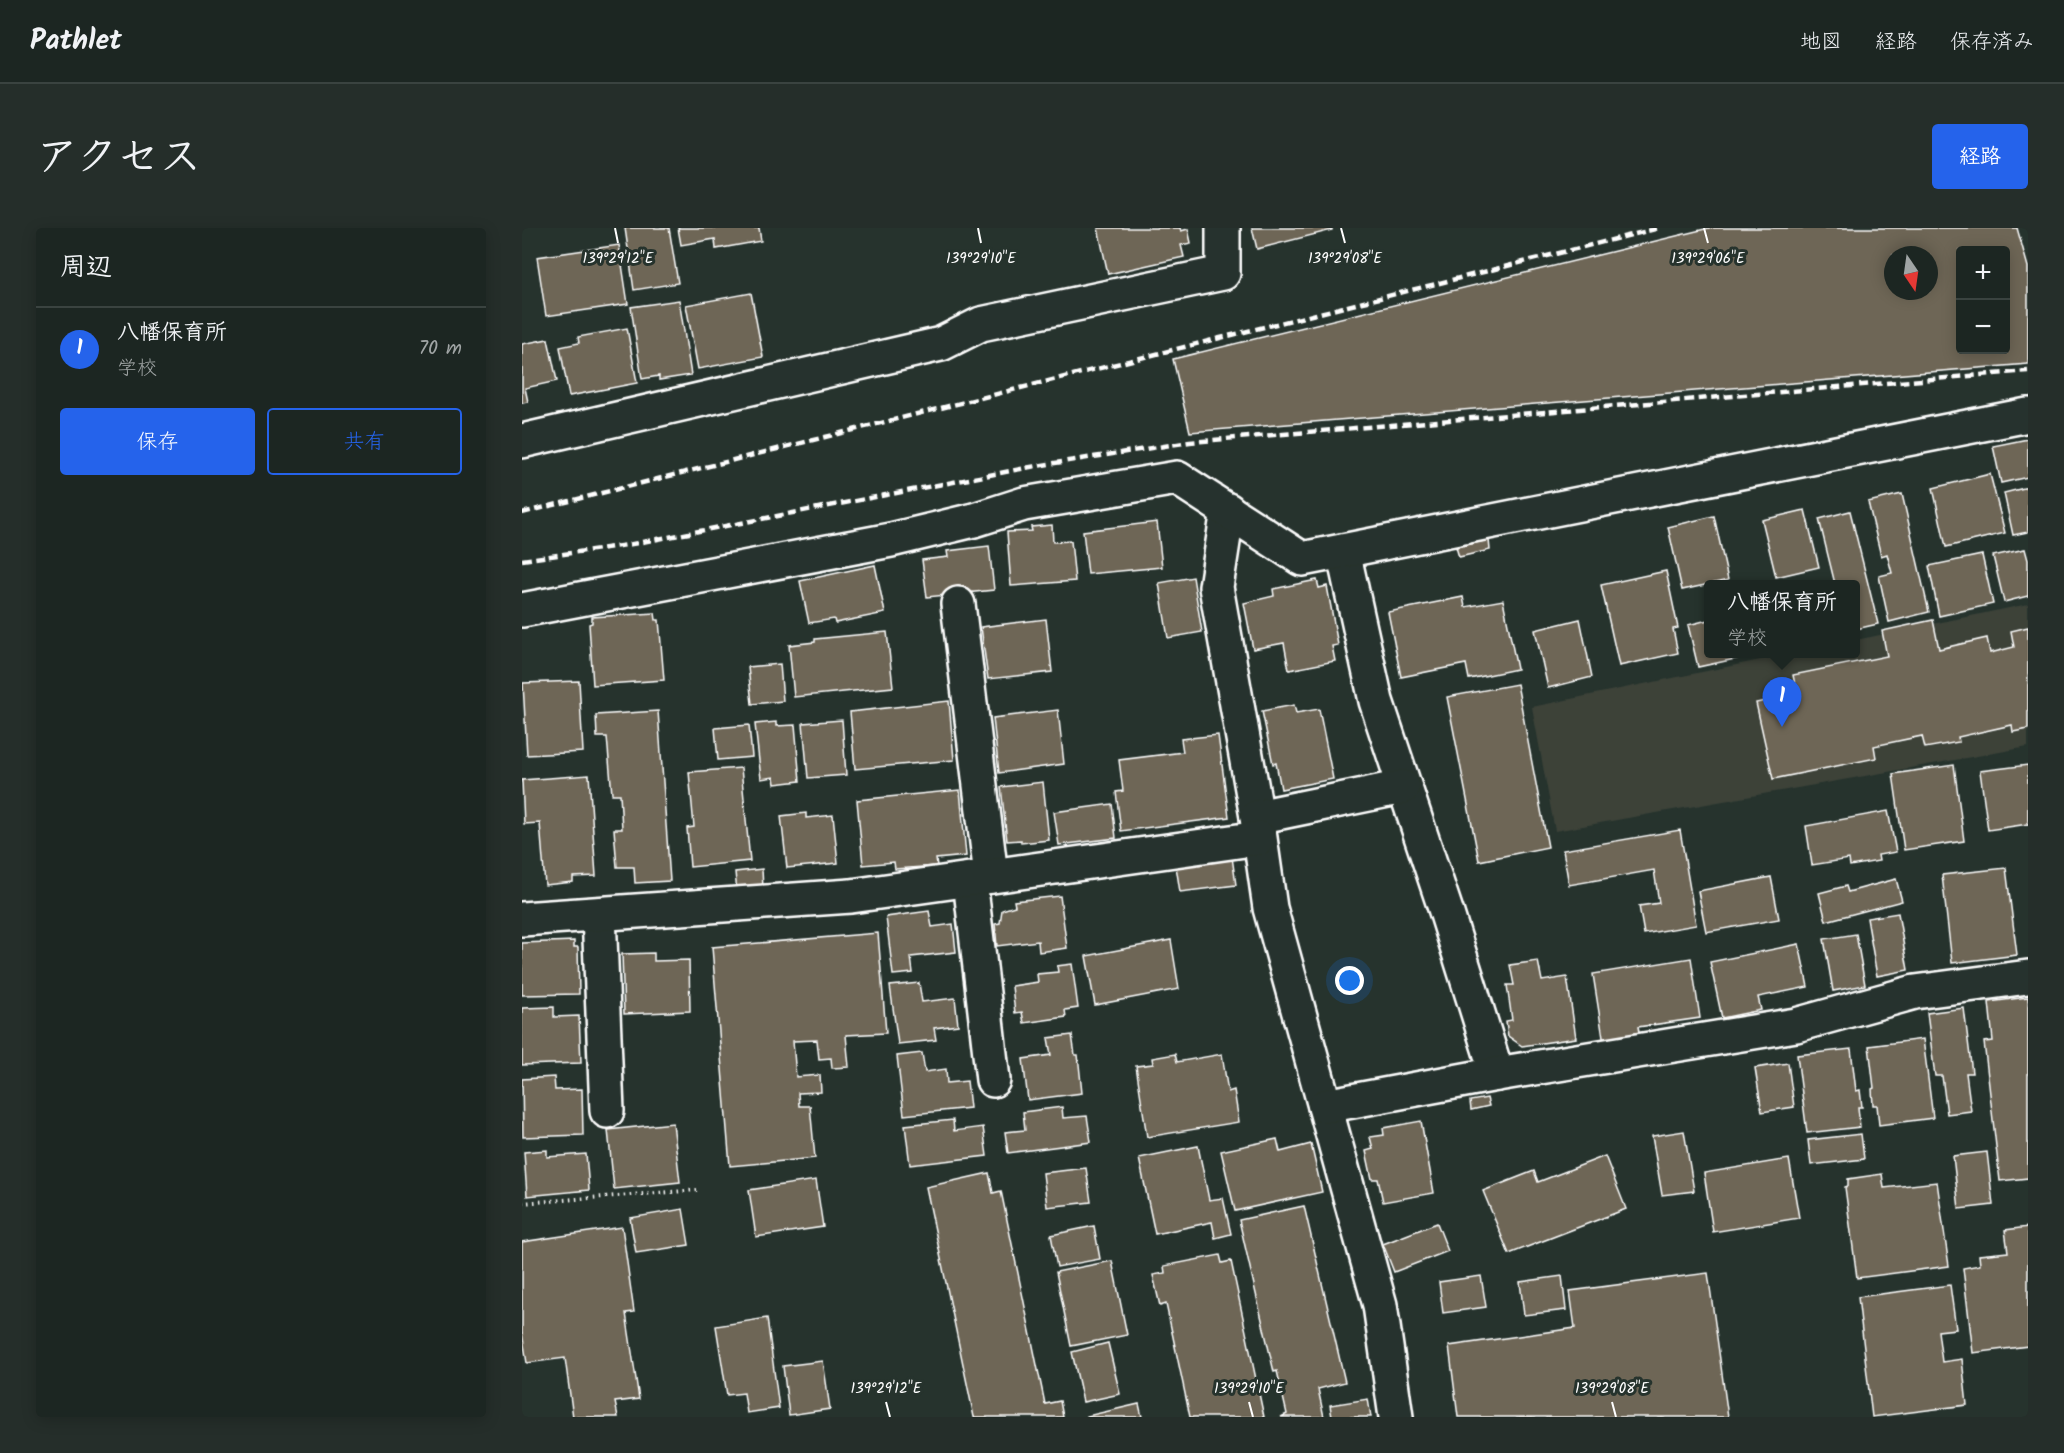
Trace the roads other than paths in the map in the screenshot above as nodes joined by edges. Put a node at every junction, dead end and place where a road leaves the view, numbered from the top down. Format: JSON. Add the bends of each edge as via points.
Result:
{"nodes":[{"id":1,"x":1223,"y":228,"type":"edge"},
{"id":2,"x":2028,"y":415,"type":"edge"},
{"id":3,"x":522,"y":441,"type":"edge"},
{"id":4,"x":1228,"y":510,"type":"junction"},
{"id":5,"x":1343,"y":551,"type":"junction"},
{"id":6,"x":958,"y":603,"type":"dead end"},
{"id":7,"x":522,"y":610,"type":"edge"},
{"id":8,"x":1403,"y":788,"type":"junction"},
{"id":9,"x":1258,"y":827,"type":"junction"},
{"id":10,"x":980,"y":878,"type":"junction"},
{"id":11,"x":599,"y":914,"type":"junction"},
{"id":12,"x":522,"y":919,"type":"edge"},
{"id":13,"x":2028,"y":977,"type":"edge"},
{"id":14,"x":1497,"y":1074,"type":"junction"},
{"id":15,"x":993,"y":1080,"type":"dead end"},
{"id":16,"x":1325,"y":1106,"type":"junction"},
{"id":17,"x":607,"y":1112,"type":"dead end"},
{"id":18,"x":1396,"y":1417,"type":"edge"}],
"edges":[{"from":1,"to":3,"type":"street","via":[[1223,273],[981,324],[941,344]]},
{"from":2,"to":5,"type":"street"},
{"from":4,"to":5,"type":"street","via":[[1302,559]]},
{"from":4,"to":7,"type":"street","via":[[1177,478],[1024,504],[891,540]]},
{"from":4,"to":9,"type":"street","via":[[1216,587]]},
{"from":5,"to":8,"type":"street","via":[[1376,701]]},
{"from":6,"to":10,"type":"street"},
{"from":8,"to":9,"type":"street"},
{"from":8,"to":14,"type":"street"},
{"from":9,"to":10,"type":"street"},
{"from":9,"to":16,"type":"street","via":[[1270,908]]},
{"from":10,"to":11,"type":"street","via":[[851,896]]},
{"from":10,"to":15,"type":"street"},
{"from":11,"to":12,"type":"street"},
{"from":11,"to":17,"type":"street"},
{"from":13,"to":14,"type":"street","via":[[1915,992],[1796,1025]]},
{"from":14,"to":16,"type":"street"},
{"from":16,"to":18,"type":"street","via":[[1380,1305]]}]}
